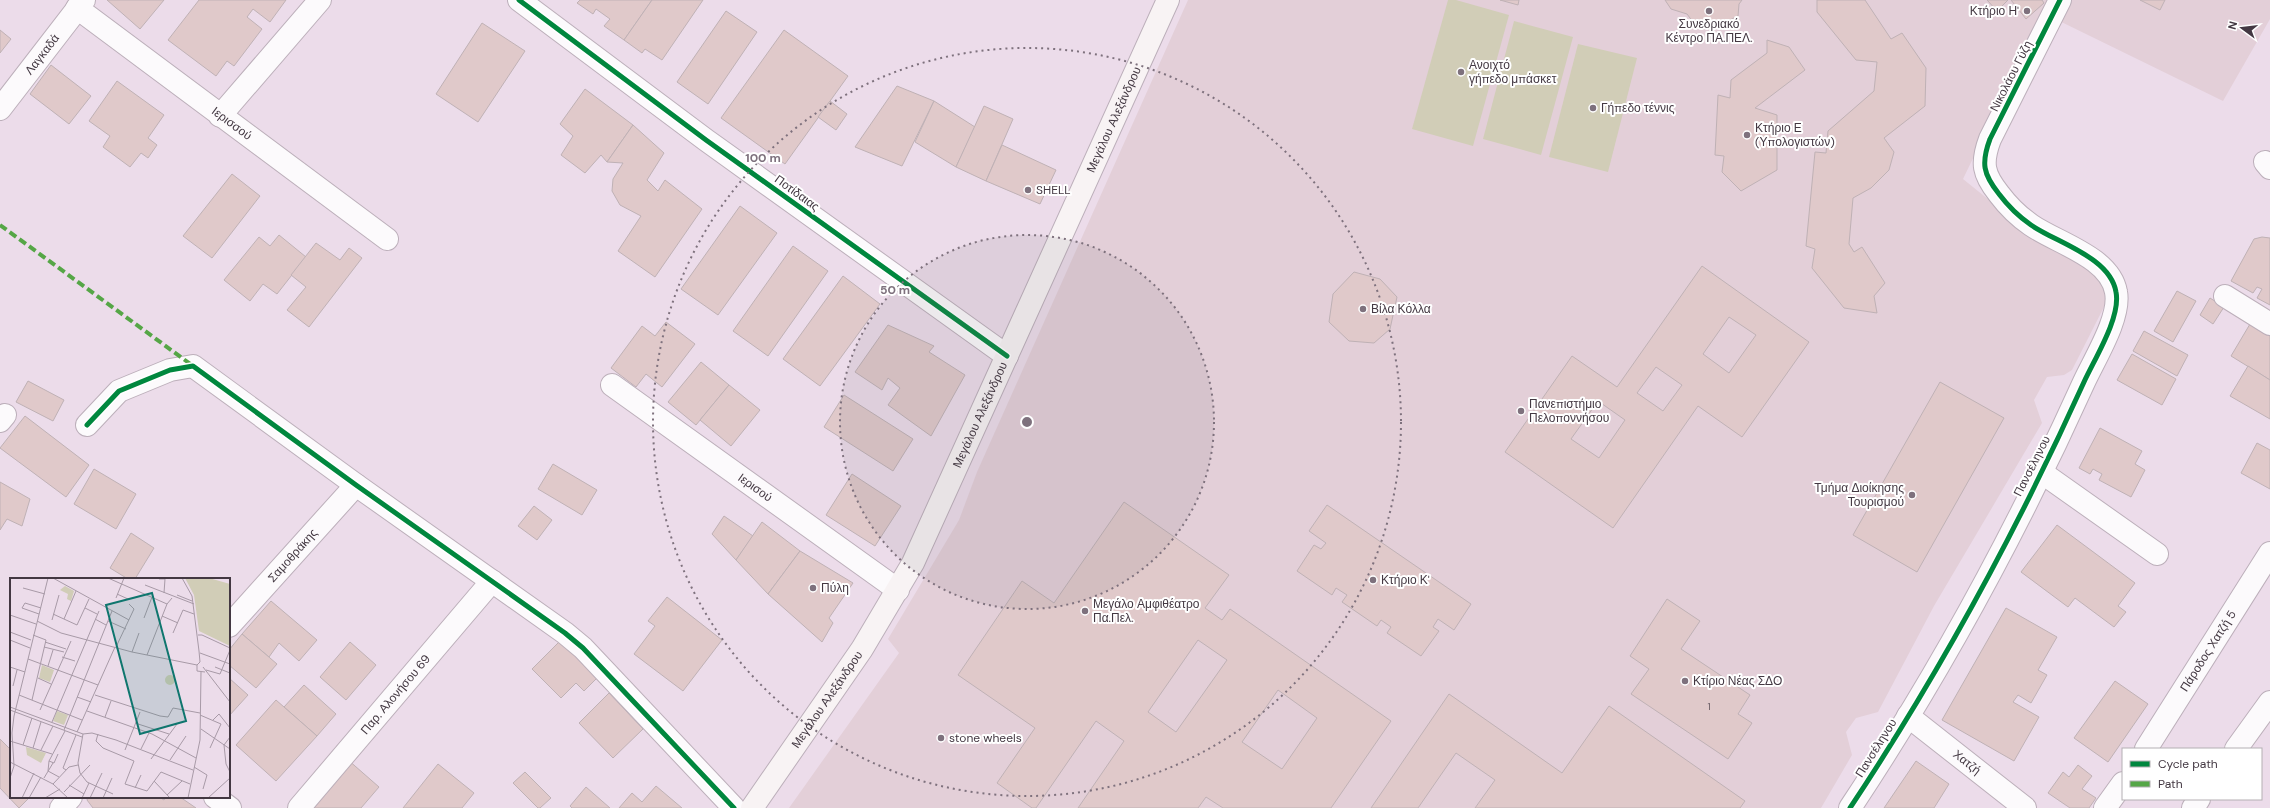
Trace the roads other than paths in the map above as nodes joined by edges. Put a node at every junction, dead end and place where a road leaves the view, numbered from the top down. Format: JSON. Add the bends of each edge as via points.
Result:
{"nodes":[{"id":1,"x":320,"y":0,"type":"edge"},
{"id":2,"x":519,"y":0,"type":"edge"},
{"id":3,"x":1168,"y":0,"type":"edge"},
{"id":4,"x":2060,"y":0,"type":"edge"},
{"id":5,"x":80,"y":4,"type":"edge"},
{"id":6,"x":0,"y":109,"type":"edge"},
{"id":7,"x":220,"y":116,"type":"junction"},
{"id":8,"x":1983,"y":162,"type":"joint"},
{"id":9,"x":387,"y":239,"type":"dead end"},
{"id":10,"x":2225,"y":296,"type":"dead end"},
{"id":11,"x":2270,"y":324,"type":"edge"},
{"id":12,"x":1008,"y":356,"type":"junction"},
{"id":13,"x":612,"y":385,"type":"dead end"},
{"id":14,"x":87,"y":425,"type":"dead end"},
{"id":15,"x":2041,"y":472,"type":"junction"},
{"id":16,"x":356,"y":485,"type":"junction"},
{"id":17,"x":2270,"y":553,"type":"edge"},
{"id":18,"x":2157,"y":554,"type":"dead end"},
{"id":19,"x":492,"y":581,"type":"junction"},
{"id":20,"x":898,"y":590,"type":"junction"},
{"id":21,"x":230,"y":625,"type":"edge"},
{"id":22,"x":2270,"y":702,"type":"edge"},
{"id":23,"x":1908,"y":716,"type":"junction"},
{"id":24,"x":2147,"y":748,"type":"edge"},
{"id":25,"x":2237,"y":748,"type":"edge"},
{"id":26,"x":2122,"y":784,"type":"edge"},
{"id":27,"x":70,"y":798,"type":"edge"},
{"id":28,"x":216,"y":798,"type":"edge"},
{"id":29,"x":61,"y":808,"type":"edge"},
{"id":30,"x":230,"y":808,"type":"edge"},
{"id":31,"x":299,"y":808,"type":"edge"},
{"id":32,"x":734,"y":808,"type":"edge"},
{"id":33,"x":752,"y":808,"type":"edge"},
{"id":34,"x":1850,"y":808,"type":"edge"},
{"id":35,"x":2025,"y":808,"type":"edge"},
{"id":36,"x":2105,"y":808,"type":"edge"}],
"edges":[{"from":1,"to":7,"type":"street"},
{"from":2,"to":12,"type":"street","name":"Ποτίδαιας","via":[[706,140]]},
{"from":3,"to":12,"type":"main road","name":"Μεγάλου Αλεξάνδρου"},
{"from":4,"to":8,"type":"street","name":"Νικολάου Γύζη","via":[[1990,139]]},
{"from":5,"to":6,"type":"street","name":"Λαγκαδά"},
{"from":5,"to":7,"type":"street","name":"Ιερισσού"},
{"from":7,"to":9,"type":"street","name":"Ιερισσού"},
{"from":8,"to":15,"type":"street","name":"Πανσέληνου","via":[[1992,185],[2009,207],[2030,224],[2102,266],[2110,274],[2116,293],[2116,311],[2111,324]]},
{"from":10,"to":11,"type":"street"},
{"from":12,"to":20,"type":"main road","name":"Μεγάλου Αλεξάνδρου","via":[[930,528]]},
{"from":13,"to":20,"type":"street","name":"Ιερισού"},
{"from":14,"to":16,"type":"street","via":[[119,391],[170,370],[193,366]]},
{"from":15,"to":18,"type":"street"},
{"from":15,"to":23,"type":"street","name":"Πανσέληνου","via":[[1960,628]]},
{"from":16,"to":19,"type":"street"},
{"from":16,"to":21,"type":"street","name":"Σαμοθράκης"},
{"from":17,"to":24,"type":"street","name":"Πάροδος Χατζή 5"},
{"from":19,"to":31,"type":"street","name":"Παρ. Αλονήσου 69"},
{"from":19,"to":32,"type":"street","via":[[583,648]]},
{"from":20,"to":33,"type":"main road","name":"Μεγάλου Αλεξάνδρου","via":[[862,649]]},
{"from":22,"to":25,"type":"street"},
{"from":23,"to":34,"type":"street","name":"Πανσέληνου"},
{"from":23,"to":35,"type":"street","name":"Χατζή"},
{"from":26,"to":36,"type":"street"},
{"from":27,"to":29,"type":"street"},
{"from":28,"to":30,"type":"street"}]}
